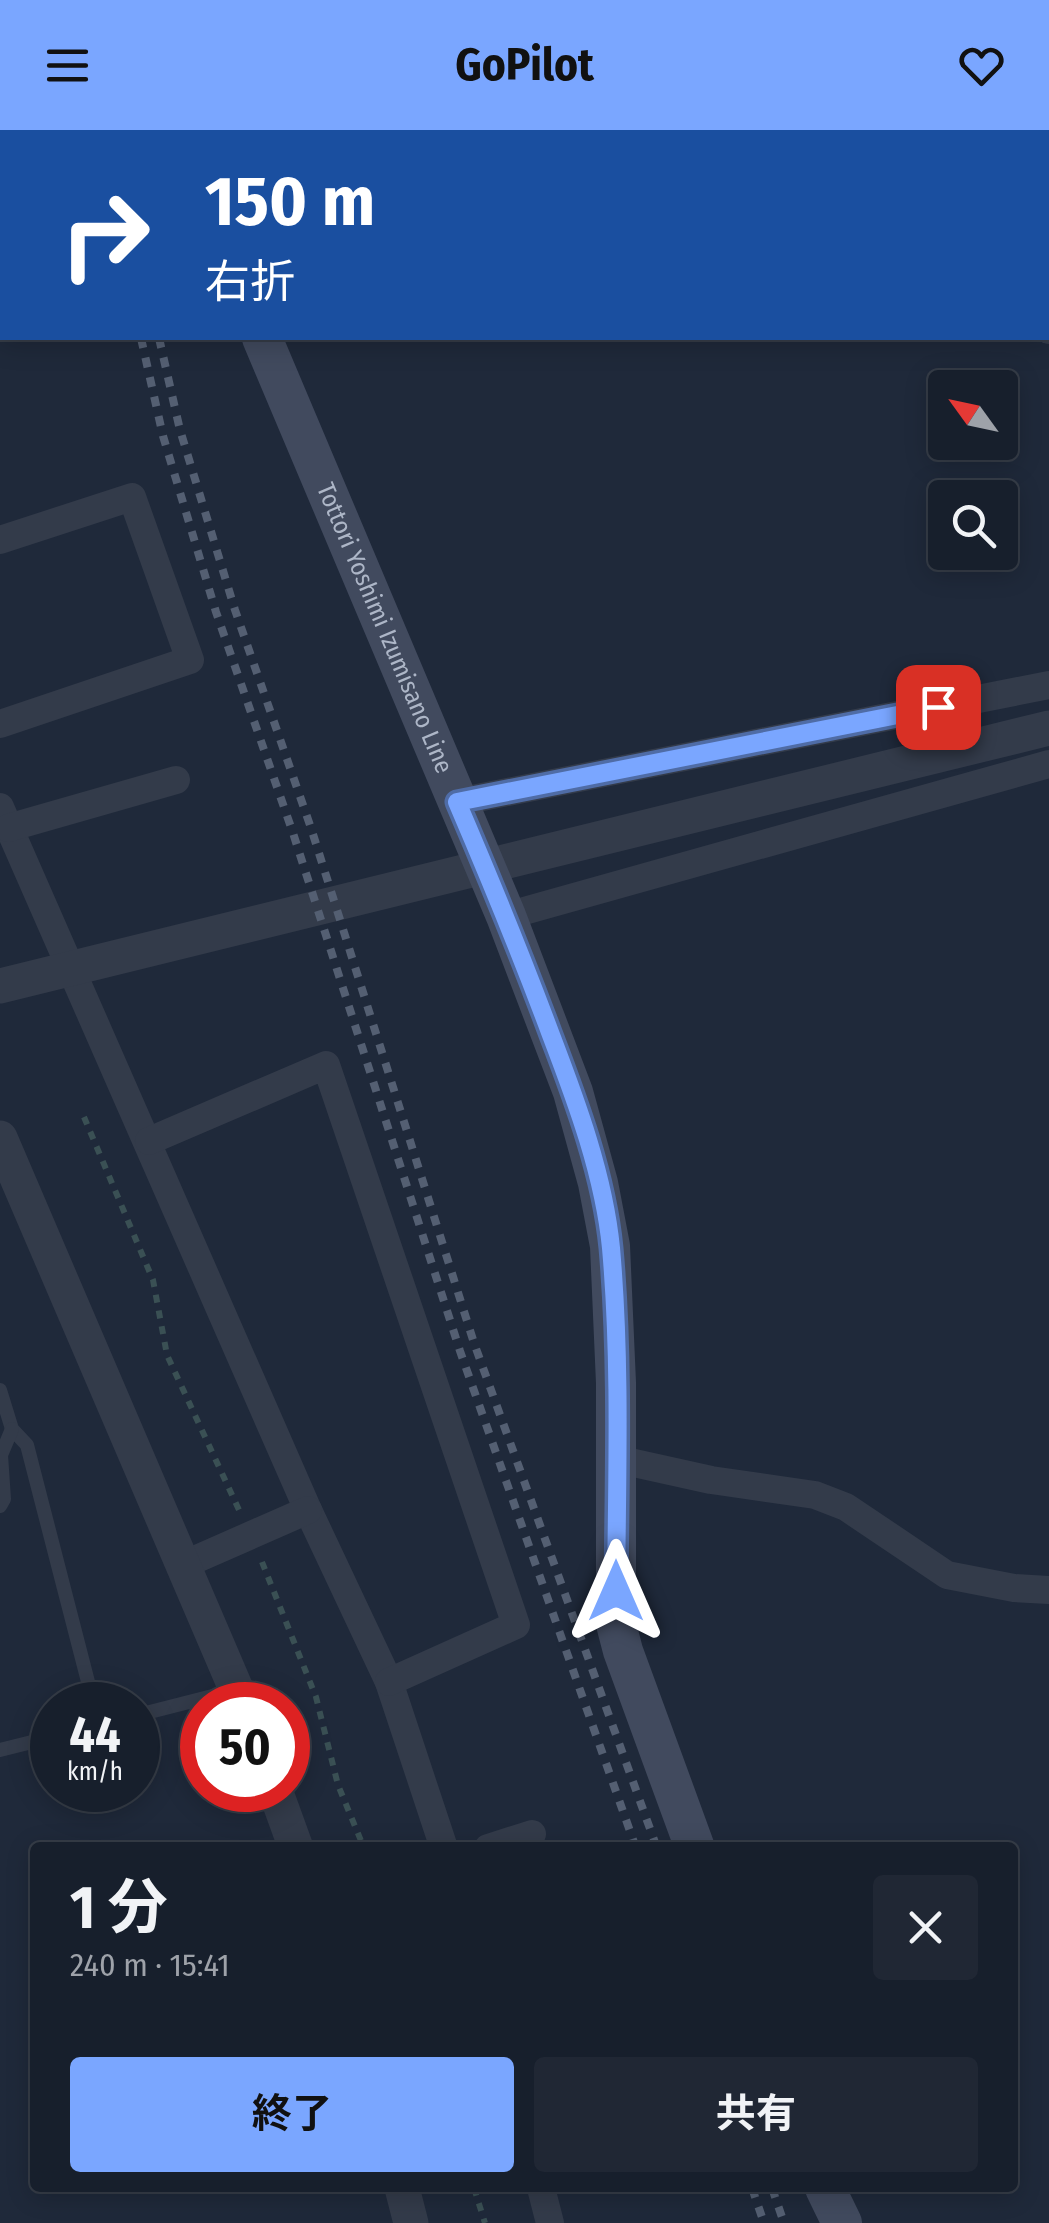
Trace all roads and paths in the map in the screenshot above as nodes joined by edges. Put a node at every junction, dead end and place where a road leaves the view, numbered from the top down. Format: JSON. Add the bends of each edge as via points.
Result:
{"nodes":[{"id":1,"x":263,"y":340,"type":"edge"},
{"id":2,"x":0,"y":540,"type":"edge"},
{"id":3,"x":1049,"y":685,"type":"edge"},
{"id":4,"x":0,"y":724,"type":"edge"},
{"id":5,"x":1049,"y":728,"type":"edge"},
{"id":6,"x":1049,"y":764,"type":"edge"},
{"id":7,"x":176,"y":780,"type":"dead end"},
{"id":8,"x":457,"y":802,"type":"junction"},
{"id":9,"x":4,"y":818,"type":"edge"},
{"id":10,"x":506,"y":916,"type":"junction"},
{"id":11,"x":0,"y":986,"type":"edge"},
{"id":12,"x":84,"y":1117,"type":"dead end"},
{"id":13,"x":0,"y":1138,"type":"edge"},
{"id":14,"x":148,"y":1141,"type":"junction"},
{"id":15,"x":0,"y":1390,"type":"edge"},
{"id":16,"x":12,"y":1429,"type":"junction"},
{"id":17,"x":616,"y":1459,"type":"junction"},
{"id":18,"x":0,"y":1506,"type":"edge"},
{"id":19,"x":308,"y":1510,"type":"junction"},
{"id":20,"x":252,"y":1535,"type":"junction"},
{"id":21,"x":183,"y":1565,"type":"junction"},
{"id":22,"x":1049,"y":1590,"type":"edge"},
{"id":23,"x":88,"y":1682,"type":"edge"},
{"id":24,"x":233,"y":1682,"type":"edge"},
{"id":25,"x":388,"y":1682,"type":"junction"},
{"id":26,"x":30,"y":1742,"type":"edge"},
{"id":27,"x":0,"y":1750,"type":"edge"},
{"id":28,"x":283,"y":1812,"type":"edge"},
{"id":29,"x":532,"y":1834,"type":"dead end"},
{"id":30,"x":294,"y":1842,"type":"edge"},
{"id":31,"x":361,"y":1842,"type":"edge"},
{"id":32,"x":442,"y":1842,"type":"edge"},
{"id":33,"x":507,"y":1842,"type":"edge"},
{"id":34,"x":693,"y":1842,"type":"edge"},
{"id":35,"x":403,"y":2192,"type":"edge"},
{"id":36,"x":475,"y":2192,"type":"edge"},
{"id":37,"x":542,"y":2192,"type":"edge"},
{"id":38,"x":827,"y":2192,"type":"edge"},
{"id":39,"x":411,"y":2223,"type":"edge"},
{"id":40,"x":485,"y":2223,"type":"edge"},
{"id":41,"x":550,"y":2223,"type":"edge"},
{"id":42,"x":842,"y":2223,"type":"edge"}],
"edges":[{"from":1,"to":8,"type":"main road","name":"Tottori Yoshimi Izumisano Line"},
{"from":2,"to":4,"type":"street","via":[[132,497],[190,660]]},
{"from":3,"to":8,"type":"street"},
{"from":5,"to":11,"type":"street"},
{"from":6,"to":10,"type":"street"},
{"from":7,"to":9,"type":"street"},
{"from":8,"to":10,"type":"main road","name":"Tottori Yoshimi Izumisano Line"},
{"from":9,"to":14,"type":"street"},
{"from":10,"to":17,"type":"main road","name":"Tottori Yoshimi Izumisano Line","via":[[573,1092],[601,1199],[610,1246]]},
{"from":12,"to":20,"type":"path","via":[[153,1280],[167,1355]]},
{"from":13,"to":21,"type":"street","via":[[17,1193]]},
{"from":14,"to":19,"type":"street"},
{"from":14,"to":25,"type":"street","via":[[326,1065],[516,1625]]},
{"from":15,"to":16,"type":"lane"},
{"from":16,"to":18,"type":"lane","via":[[1,1455]]},
{"from":16,"to":23,"type":"lane","via":[[27,1445]]},
{"from":17,"to":22,"type":"street","via":[[815,1495],[846,1507],[946,1574]]},
{"from":17,"to":34,"type":"main road","name":"Tottori Yoshimi Izumisano Line","via":[[616,1624]]},
{"from":19,"to":20,"type":"street"},
{"from":19,"to":25,"type":"street"},
{"from":20,"to":21,"type":"street"},
{"from":20,"to":31,"type":"path","via":[[316,1697],[338,1786]]},
{"from":21,"to":24,"type":"street"},
{"from":25,"to":32,"type":"street"},
{"from":26,"to":27,"type":"lane"},
{"from":28,"to":30,"type":"street"},
{"from":29,"to":33,"type":"street"},
{"from":35,"to":39,"type":"street"},
{"from":36,"to":40,"type":"path"},
{"from":37,"to":41,"type":"street"},
{"from":38,"to":42,"type":"main road"}]}
